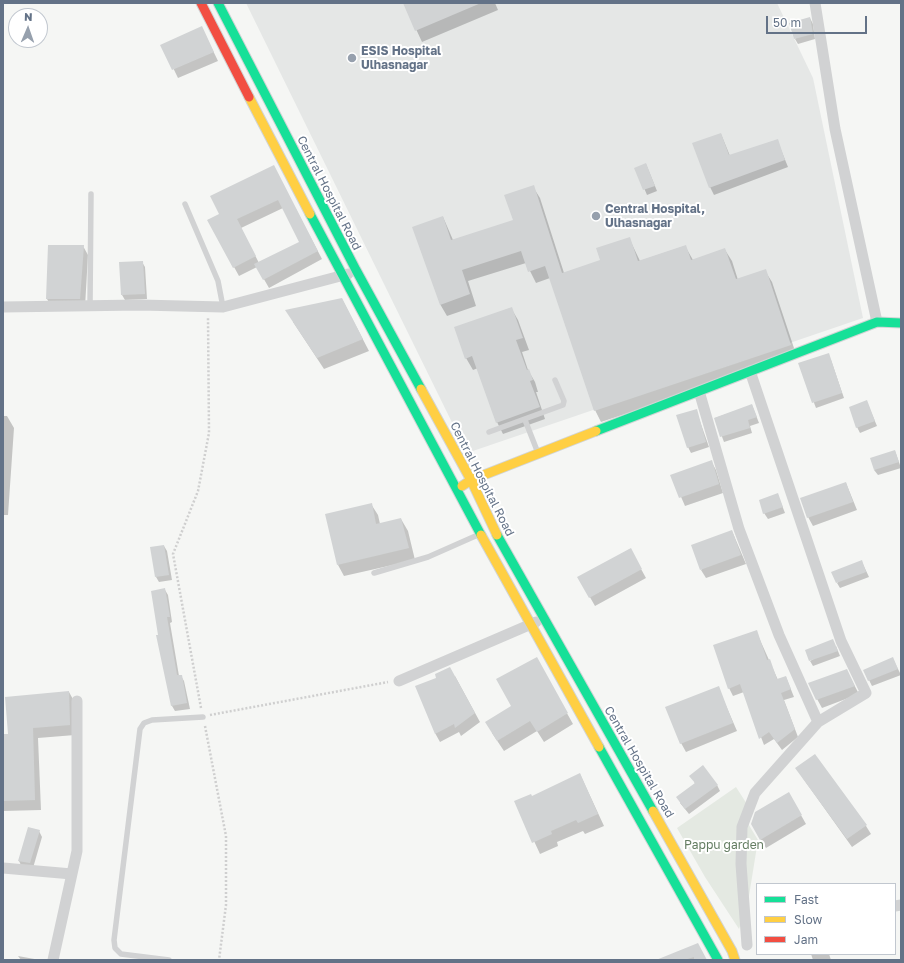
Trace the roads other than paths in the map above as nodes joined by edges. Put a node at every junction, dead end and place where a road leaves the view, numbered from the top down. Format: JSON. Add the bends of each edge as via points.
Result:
{"nodes":[{"id":1,"x":201,"y":3,"type":"edge"},
{"id":2,"x":218,"y":3,"type":"edge"},
{"id":3,"x":815,"y":3,"type":"edge"},
{"id":4,"x":92,"y":194,"type":"dead end"},
{"id":5,"x":185,"y":204,"type":"dead end"},
{"id":6,"x":356,"y":270,"type":"junction"},
{"id":7,"x":342,"y":277,"type":"junction"},
{"id":8,"x":90,"y":306,"type":"junction"},
{"id":9,"x":3,"y":307,"type":"edge"},
{"id":10,"x":223,"y":307,"type":"junction"},
{"id":11,"x":877,"y":322,"type":"junction"},
{"id":12,"x":901,"y":323,"type":"edge"},
{"id":13,"x":750,"y":371,"type":"junction"},
{"id":14,"x":555,"y":380,"type":"dead end"},
{"id":15,"x":699,"y":391,"type":"junction"},
{"id":16,"x":525,"y":420,"type":"junction"},
{"id":17,"x":489,"y":432,"type":"dead end"},
{"id":18,"x":538,"y":454,"type":"junction"},
{"id":19,"x":471,"y":480,"type":"junction"},
{"id":20,"x":456,"y":489,"type":"junction"},
{"id":21,"x":481,"y":534,"type":"junction"},
{"id":22,"x":374,"y":573,"type":"dead end"},
{"id":23,"x":543,"y":619,"type":"junction"},
{"id":24,"x":530,"y":625,"type":"junction"},
{"id":25,"x":399,"y":681,"type":"road end"},
{"id":26,"x":77,"y":701,"type":"dead end"},
{"id":27,"x":203,"y":717,"type":"road end"},
{"id":28,"x":818,"y":722,"type":"junction"},
{"id":29,"x":3,"y":868,"type":"edge"},
{"id":30,"x":72,"y":874,"type":"junction"},
{"id":31,"x":752,"y":944,"type":"edge"},
{"id":32,"x":734,"y":956,"type":"edge"},
{"id":33,"x":53,"y":960,"type":"edge"},
{"id":34,"x":169,"y":960,"type":"edge"},
{"id":35,"x":718,"y":960,"type":"edge"}],
"edges":[{"from":1,"to":7,"type":"street"},
{"from":2,"to":6,"type":"street","name":"Central Hospital Road"},
{"from":3,"to":11,"type":"street","via":[[835,129]]},
{"from":4,"to":8,"type":"lane"},
{"from":5,"to":10,"type":"lane","via":[[218,281]]},
{"from":6,"to":7,"type":"street"},
{"from":6,"to":19,"type":"street","name":"Central Hospital Road"},
{"from":7,"to":10,"type":"street"},
{"from":7,"to":20,"type":"street"},
{"from":8,"to":9,"type":"street"},
{"from":8,"to":10,"type":"street"},
{"from":11,"to":12,"type":"street"},
{"from":11,"to":13,"type":"street"},
{"from":13,"to":15,"type":"street"},
{"from":13,"to":28,"type":"street","via":[[841,641],[866,693]]},
{"from":14,"to":16,"type":"lane","via":[[564,401],[562,405]]},
{"from":15,"to":18,"type":"street"},
{"from":15,"to":28,"type":"street","via":[[739,529],[779,636]]},
{"from":16,"to":17,"type":"lane"},
{"from":16,"to":18,"type":"lane"},
{"from":18,"to":19,"type":"street"},
{"from":19,"to":20,"type":"street"},
{"from":19,"to":23,"type":"street","name":"Central Hospital Road","via":[[493,528]]},
{"from":20,"to":21,"type":"street"},
{"from":21,"to":22,"type":"lane","via":[[428,557]]},
{"from":21,"to":24,"type":"street"},
{"from":23,"to":24,"type":"street"},
{"from":23,"to":32,"type":"street","name":"Central Hospital Road"},
{"from":24,"to":25,"type":"street"},
{"from":24,"to":35,"type":"street"},
{"from":26,"to":30,"type":"street","via":[[77,851]]},
{"from":27,"to":34,"type":"lane","via":[[152,720],[144,723],[140,729],[115,948],[121,954]]},
{"from":28,"to":31,"type":"street","via":[[755,793],[742,828],[741,864]]},
{"from":29,"to":30,"type":"street"},
{"from":30,"to":33,"type":"street"},
{"from":31,"to":32,"type":"street"},
{"from":32,"to":35,"type":"street"}]}
